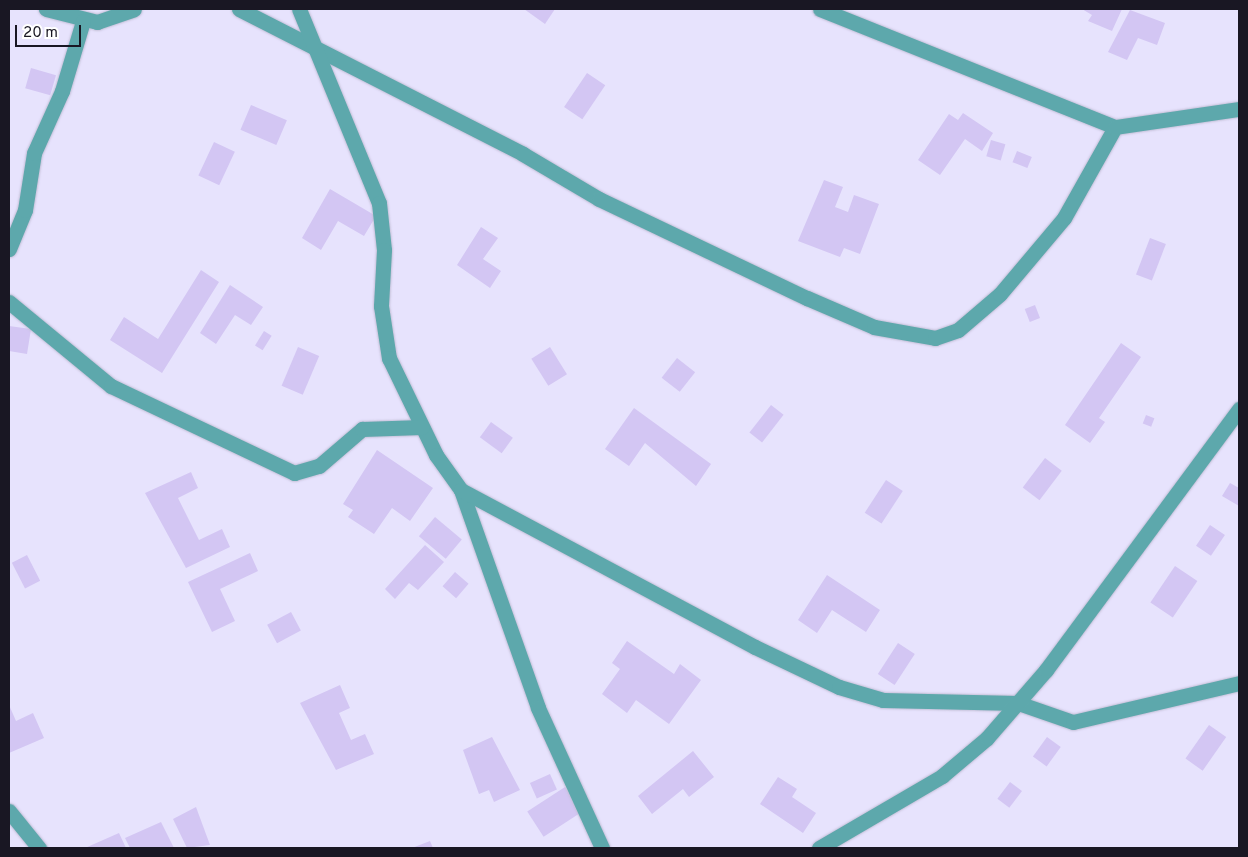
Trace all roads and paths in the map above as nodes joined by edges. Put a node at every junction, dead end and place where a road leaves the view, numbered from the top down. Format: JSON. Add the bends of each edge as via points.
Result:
{"nodes":[{"id":1,"x":46,"y":9,"type":"edge"},
{"id":2,"x":134,"y":9,"type":"edge"},
{"id":3,"x":239,"y":9,"type":"edge"},
{"id":4,"x":299,"y":9,"type":"edge"},
{"id":5,"x":820,"y":9,"type":"edge"},
{"id":6,"x":83,"y":21,"type":"junction"},
{"id":7,"x":314,"y":48,"type":"junction"},
{"id":8,"x":1239,"y":108,"type":"edge"},
{"id":9,"x":1115,"y":127,"type":"junction"},
{"id":10,"x":9,"y":249,"type":"edge"},
{"id":11,"x":9,"y":302,"type":"edge"},
{"id":12,"x":1239,"y":409,"type":"edge"},
{"id":13,"x":422,"y":427,"type":"junction"},
{"id":14,"x":461,"y":490,"type":"junction"},
{"id":15,"x":1239,"y":683,"type":"edge"},
{"id":16,"x":1018,"y":703,"type":"junction"},
{"id":17,"x":9,"y":811,"type":"edge"},
{"id":18,"x":39,"y":848,"type":"edge"},
{"id":19,"x":602,"y":848,"type":"edge"},
{"id":20,"x":819,"y":848,"type":"edge"}],
"edges":[{"from":1,"to":6,"type":"street"},
{"from":2,"to":6,"type":"street","via":[[97,22]]},
{"from":3,"to":7,"type":"street"},
{"from":4,"to":7,"type":"street"},
{"from":5,"to":9,"type":"street"},
{"from":6,"to":10,"type":"street","via":[[62,91],[36,145],[25,210]]},
{"from":7,"to":9,"type":"street","via":[[523,154],[599,199],[807,298],[874,327],[935,338],[958,330],[979,316],[1006,286],[1064,218]]},
{"from":7,"to":13,"type":"street","via":[[379,203],[384,250],[381,306],[389,358]]},
{"from":8,"to":9,"type":"street"},
{"from":11,"to":13,"type":"street","via":[[112,386],[294,473],[319,466],[362,429]]},
{"from":12,"to":16,"type":"street"},
{"from":13,"to":14,"type":"street"},
{"from":14,"to":16,"type":"street","via":[[839,687],[883,700]]},
{"from":14,"to":19,"type":"street","via":[[538,708]]},
{"from":15,"to":16,"type":"street","via":[[1073,722]]},
{"from":16,"to":20,"type":"street","via":[[987,738],[942,776]]},
{"from":17,"to":18,"type":"street"}]}
